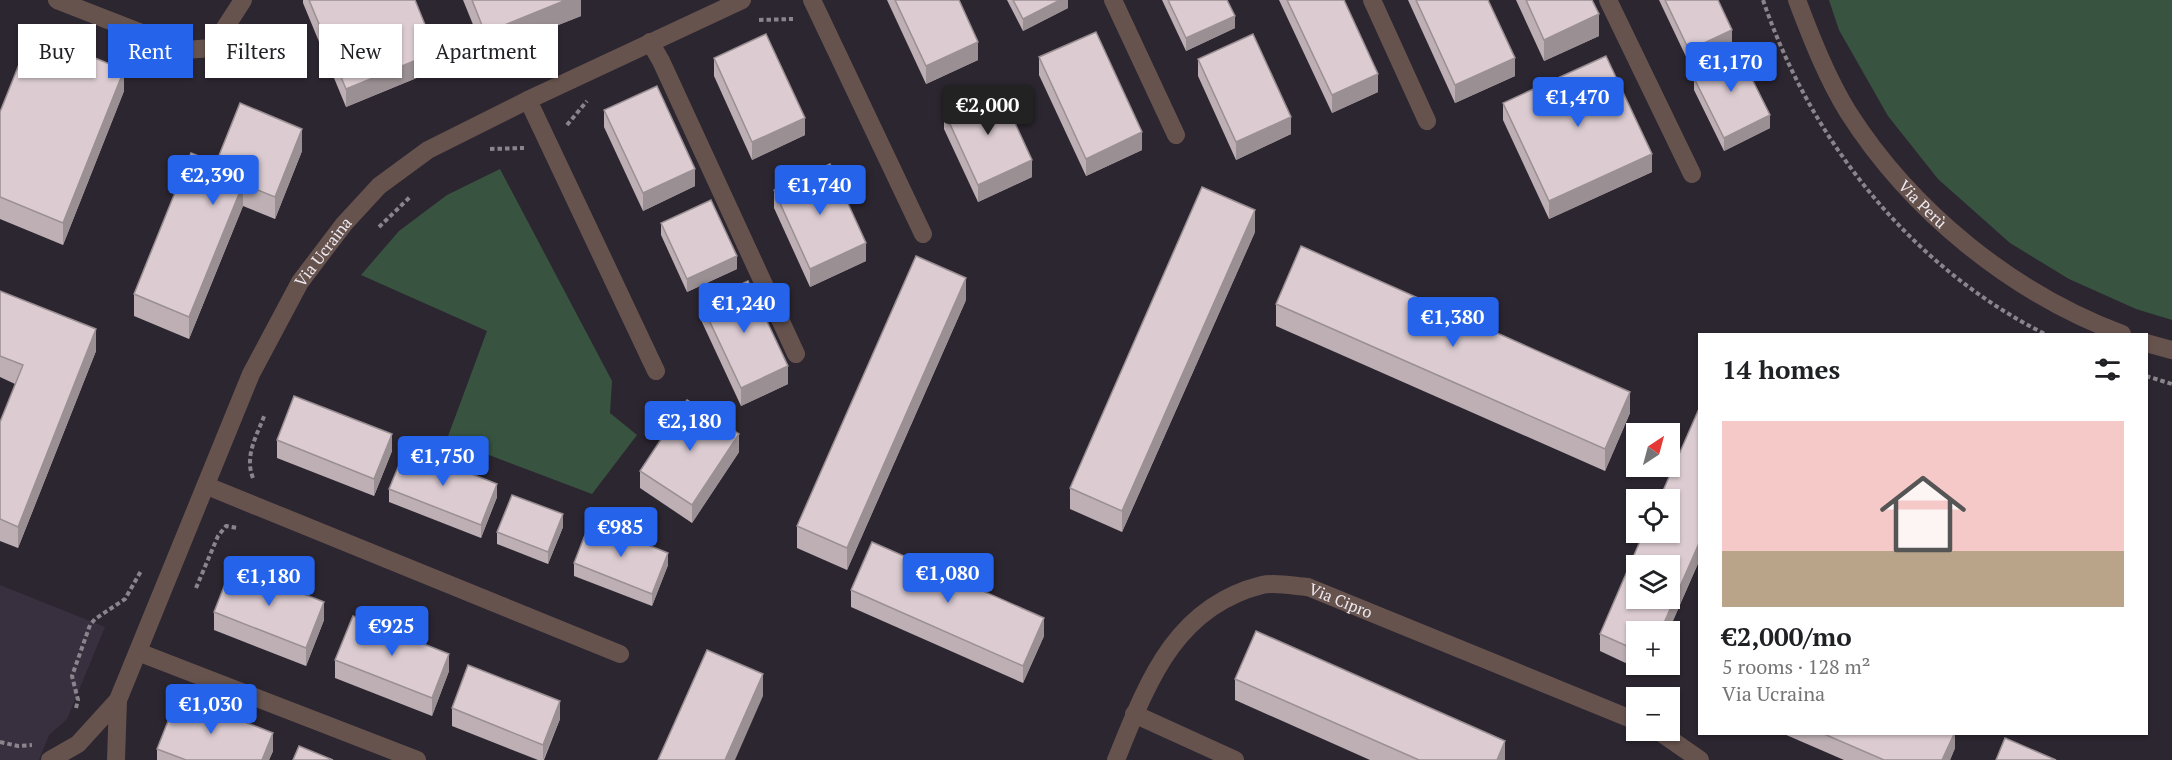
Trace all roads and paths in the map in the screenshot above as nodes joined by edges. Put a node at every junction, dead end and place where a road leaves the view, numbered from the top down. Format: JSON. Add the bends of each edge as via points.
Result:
{"nodes":[{"id":1,"x":57,"y":0,"type":"edge"},
{"id":2,"x":243,"y":0,"type":"edge"},
{"id":3,"x":742,"y":0,"type":"edge"},
{"id":4,"x":1113,"y":0,"type":"edge"},
{"id":5,"x":1372,"y":0,"type":"edge"},
{"id":6,"x":1608,"y":0,"type":"edge"},
{"id":7,"x":1797,"y":0,"type":"edge"},
{"id":8,"x":815,"y":7,"type":"edge"},
{"id":9,"x":753,"y":22,"type":"dead end"},
{"id":10,"x":650,"y":42,"type":"junction"},
{"id":11,"x":591,"y":97,"type":"dead end"},
{"id":12,"x":528,"y":100,"type":"junction"},
{"id":13,"x":1427,"y":121,"type":"dead end"},
{"id":14,"x":1176,"y":135,"type":"dead end"},
{"id":15,"x":544,"y":139,"type":"junction"},
{"id":16,"x":481,"y":150,"type":"dead end"},
{"id":17,"x":1692,"y":174,"type":"dead end"},
{"id":18,"x":415,"y":193,"type":"dead end"},
{"id":19,"x":377,"y":229,"type":"dead end"},
{"id":20,"x":922,"y":234,"type":"dead end"},
{"id":21,"x":2119,"y":333,"type":"edge"},
{"id":22,"x":2148,"y":344,"type":"edge"},
{"id":23,"x":2172,"y":350,"type":"edge"},
{"id":24,"x":796,"y":354,"type":"dead end"},
{"id":25,"x":656,"y":371,"type":"dead end"},
{"id":26,"x":2148,"y":377,"type":"edge"},
{"id":27,"x":2172,"y":384,"type":"edge"},
{"id":28,"x":266,"y":411,"type":"dead end"},
{"id":29,"x":255,"y":484,"type":"dead end"},
{"id":30,"x":207,"y":486,"type":"junction"},
{"id":31,"x":238,"y":528,"type":"dead end"},
{"id":32,"x":143,"y":566,"type":"dead end"},
{"id":33,"x":196,"y":588,"type":"dead end"},
{"id":34,"x":138,"y":652,"type":"junction"},
{"id":35,"x":620,"y":654,"type":"dead end"},
{"id":36,"x":118,"y":700,"type":"junction"},
{"id":37,"x":1134,"y":714,"type":"junction"},
{"id":38,"x":73,"y":717,"type":"dead end"},
{"id":39,"x":1626,"y":717,"type":"edge"},
{"id":40,"x":1673,"y":741,"type":"edge"},
{"id":41,"x":0,"y":742,"type":"edge"},
{"id":42,"x":36,"y":745,"type":"dead end"},
{"id":43,"x":50,"y":760,"type":"edge"},
{"id":44,"x":116,"y":760,"type":"edge"},
{"id":45,"x":417,"y":760,"type":"edge"},
{"id":46,"x":1116,"y":760,"type":"edge"},
{"id":47,"x":1234,"y":760,"type":"edge"},
{"id":48,"x":1700,"y":760,"type":"edge"}],
"edges":[{"from":1,"to":2,"type":"street","via":[[185,50],[198,51],[212,48]]},
{"from":3,"to":10,"type":"street","name":"Via Ucraina"},
{"from":4,"to":14,"type":"street"},
{"from":5,"to":13,"type":"street"},
{"from":6,"to":17,"type":"street"},
{"from":7,"to":21,"type":"street","name":"Via Perù","via":[[1848,110],[1904,184],[1983,256],[2033,291],[2087,321]]},
{"from":8,"to":9,"type":"path","via":[[801,20],[762,18]]},
{"from":8,"to":20,"type":"street"},
{"from":10,"to":12,"type":"street","name":"Via Ucraina"},
{"from":10,"to":24,"type":"street"},
{"from":11,"to":15,"type":"path","via":[[574,120]]},
{"from":12,"to":15,"type":"street"},
{"from":12,"to":30,"type":"street","name":"Via Ucraina","via":[[428,150],[379,186],[344,224],[281,314],[251,374]]},
{"from":15,"to":16,"type":"path","via":[[517,150]]},
{"from":15,"to":25,"type":"street"},
{"from":18,"to":19,"type":"path"},
{"from":22,"to":23,"type":"street"},
{"from":26,"to":27,"type":"path"},
{"from":28,"to":29,"type":"path","via":[[250,455],[249,467]]},
{"from":30,"to":34,"type":"street","name":"Via Ucraina"},
{"from":30,"to":35,"type":"street"},
{"from":31,"to":33,"type":"path","via":[[226,526],[218,536]]},
{"from":32,"to":38,"type":"path","via":[[125,599],[90,625],[72,676],[78,700]]},
{"from":34,"to":36,"type":"street","name":"Via Ucraina"},
{"from":34,"to":45,"type":"street"},
{"from":36,"to":43,"type":"street","name":"Via Ucraina","via":[[93,731]]},
{"from":36,"to":44,"type":"street","name":"Via Ucraina"},
{"from":37,"to":39,"type":"street","name":"Via Cipro","via":[[1179,633],[1202,612],[1263,585],[1308,587]]},
{"from":37,"to":46,"type":"street","name":"Via Cipro"},
{"from":37,"to":47,"type":"street"},
{"from":40,"to":48,"type":"street"},
{"from":41,"to":42,"type":"path"}]}
